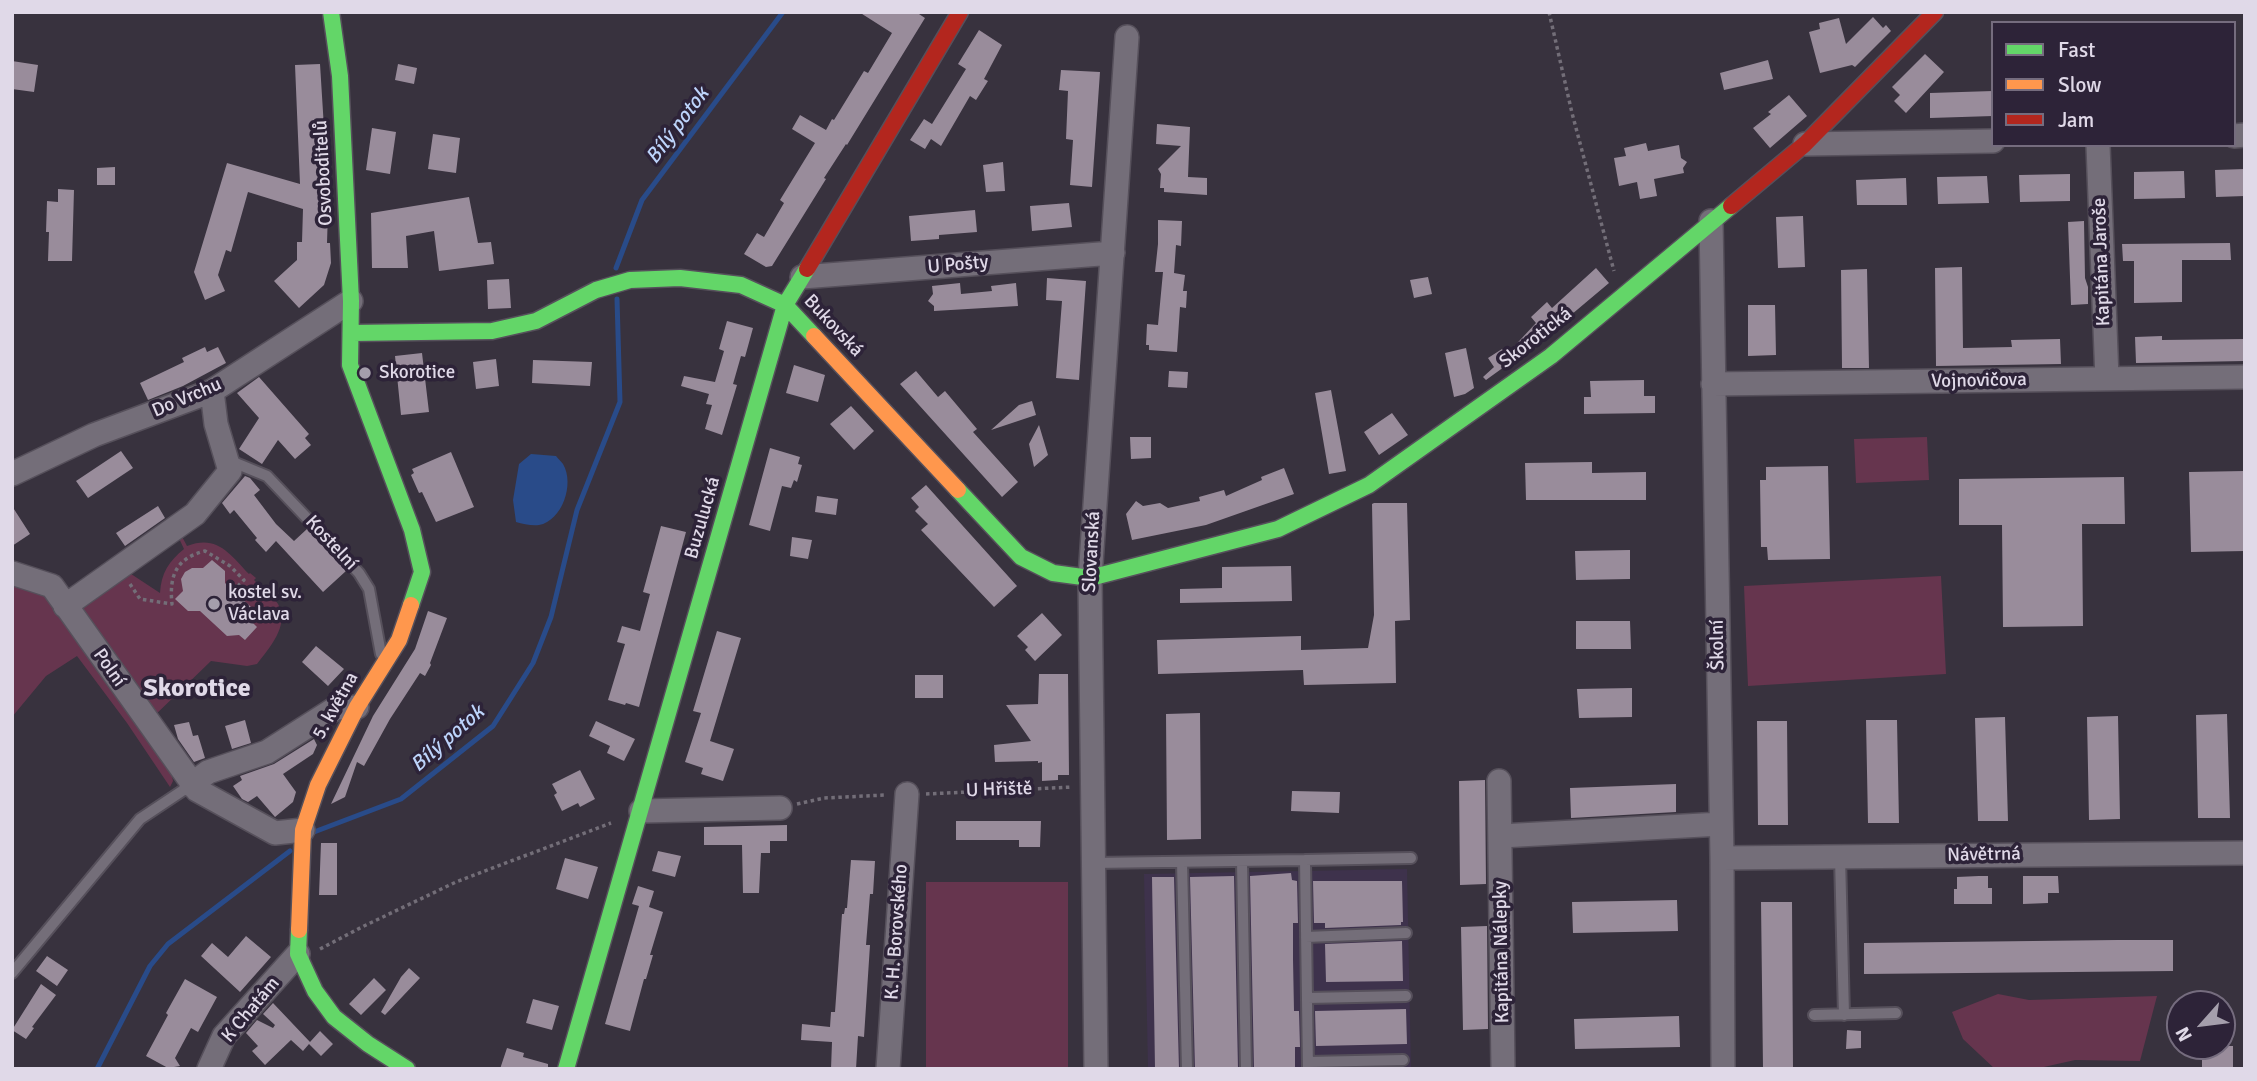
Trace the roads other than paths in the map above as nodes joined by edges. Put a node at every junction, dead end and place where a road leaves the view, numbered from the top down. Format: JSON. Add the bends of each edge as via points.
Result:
{"nodes":[{"id":1,"x":331,"y":12,"type":"edge"},
{"id":2,"x":960,"y":12,"type":"edge"},
{"id":3,"x":1936,"y":12,"type":"edge"},
{"id":4,"x":1127,"y":37,"type":"dead end"},
{"id":5,"x":1991,"y":141,"type":"edge"},
{"id":6,"x":1805,"y":144,"type":"junction"},
{"id":7,"x":2098,"y":147,"type":"edge"},
{"id":8,"x":1711,"y":221,"type":"junction"},
{"id":9,"x":1113,"y":253,"type":"junction"},
{"id":10,"x":802,"y":277,"type":"junction"},
{"id":11,"x":351,"y":301,"type":"junction"},
{"id":12,"x":786,"y":305,"type":"junction"},
{"id":13,"x":352,"y":333,"type":"junction"},
{"id":14,"x":2245,"y":377,"type":"edge"},
{"id":15,"x":2107,"y":379,"type":"junction"},
{"id":16,"x":1713,"y":384,"type":"junction"},
{"id":17,"x":212,"y":391,"type":"junction"},
{"id":18,"x":226,"y":459,"type":"junction"},
{"id":19,"x":12,"y":474,"type":"edge"},
{"id":20,"x":12,"y":573,"type":"edge"},
{"id":21,"x":1090,"y":578,"type":"junction"},
{"id":22,"x":65,"y":606,"type":"junction"},
{"id":23,"x":384,"y":664,"type":"junction"},
{"id":24,"x":357,"y":707,"type":"junction"},
{"id":25,"x":1499,"y":781,"type":"dead end"},
{"id":26,"x":191,"y":785,"type":"junction"},
{"id":27,"x":906,"y":794,"type":"road end"},
{"id":28,"x":780,"y":808,"type":"road end"},
{"id":29,"x":641,"y":811,"type":"junction"},
{"id":30,"x":1721,"y":824,"type":"junction"},
{"id":31,"x":303,"y":830,"type":"junction"},
{"id":32,"x":1501,"y":836,"type":"junction"},
{"id":33,"x":2245,"y":853,"type":"edge"},
{"id":34,"x":1840,"y":857,"type":"junction"},
{"id":35,"x":1411,"y":858,"type":"dead end"},
{"id":36,"x":1723,"y":858,"type":"junction"},
{"id":37,"x":1306,"y":860,"type":"junction"},
{"id":38,"x":1182,"y":862,"type":"junction"},
{"id":39,"x":1241,"y":862,"type":"junction"},
{"id":40,"x":1093,"y":863,"type":"junction"},
{"id":41,"x":1406,"y":933,"type":"dead end"},
{"id":42,"x":1306,"y":937,"type":"junction"},
{"id":43,"x":298,"y":954,"type":"junction"},
{"id":44,"x":12,"y":973,"type":"edge"},
{"id":45,"x":1406,"y":996,"type":"dead end"},
{"id":46,"x":1307,"y":998,"type":"junction"},
{"id":47,"x":1896,"y":1013,"type":"dead end"},
{"id":48,"x":1843,"y":1015,"type":"junction"},
{"id":49,"x":1814,"y":1016,"type":"dead end"},
{"id":50,"x":1404,"y":1060,"type":"dead end"},
{"id":51,"x":1308,"y":1065,"type":"edge"},
{"id":52,"x":209,"y":1069,"type":"edge"},
{"id":53,"x":407,"y":1069,"type":"edge"},
{"id":54,"x":566,"y":1069,"type":"edge"},
{"id":55,"x":888,"y":1069,"type":"edge"},
{"id":56,"x":1096,"y":1069,"type":"edge"},
{"id":57,"x":1187,"y":1069,"type":"edge"},
{"id":58,"x":1246,"y":1069,"type":"edge"},
{"id":59,"x":1503,"y":1069,"type":"edge"},
{"id":60,"x":1723,"y":1069,"type":"edge"}],
"edges":[{"from":1,"to":11,"type":"street","name":"Osvoboditelů","via":[[340,76]]},
{"from":2,"to":10,"type":"street","name":"Buzulucká"},
{"from":3,"to":6,"type":"street","name":"Skorotická"},
{"from":4,"to":9,"type":"street","name":"Slovanská"},
{"from":5,"to":6,"type":"street"},
{"from":6,"to":8,"type":"street","name":"Skorotická"},
{"from":7,"to":15,"type":"street","name":"Kapitána Jaroše"},
{"from":8,"to":16,"type":"street","name":"Školní"},
{"from":8,"to":21,"type":"street","name":"Skorotická","via":[[1551,356],[1369,485],[1278,529]]},
{"from":9,"to":10,"type":"street","name":"U Pošty"},
{"from":9,"to":21,"type":"street","name":"Slovanská"},
{"from":10,"to":12,"type":"street","name":"Buzulucká"},
{"from":11,"to":13,"type":"street","name":"Osvoboditelů"},
{"from":11,"to":17,"type":"street","name":"Do Vrchu"},
{"from":12,"to":13,"type":"street","name":"Bukovská","via":[[741,285],[680,278],[630,280],[596,290],[536,321],[492,331]]},
{"from":12,"to":21,"type":"street","name":"Bukovská","via":[[1021,556],[1053,573]]},
{"from":12,"to":29,"type":"street","name":"Buzulucká"},
{"from":13,"to":23,"type":"street","name":"5. května","via":[[350,365],[412,530],[422,572],[398,640]]},
{"from":14,"to":15,"type":"street","name":"Vojnovičova"},
{"from":15,"to":16,"type":"street","name":"Vojnovičova"},
{"from":16,"to":30,"type":"street","name":"Školní"},
{"from":17,"to":18,"type":"street"},
{"from":17,"to":19,"type":"street","name":"Do Vrchu","via":[[94,435]]},
{"from":18,"to":22,"type":"street","via":[[230,471],[195,514]]},
{"from":18,"to":23,"type":"lane","name":"Kostelní","via":[[267,475],[359,573],[369,589]]},
{"from":20,"to":22,"type":"street","name":"Polní","via":[[52,586]]},
{"from":21,"to":40,"type":"street","name":"Slovanská"},
{"from":22,"to":26,"type":"street","name":"Polní"},
{"from":23,"to":24,"type":"street","name":"5. května"},
{"from":24,"to":26,"type":"street","via":[[336,708],[267,752],[208,772]]},
{"from":24,"to":31,"type":"street","name":"5. května","via":[[317,785]]},
{"from":25,"to":32,"type":"street","name":"Kapitána Nálepky"},
{"from":26,"to":31,"type":"street","name":"Polní","via":[[275,832]]},
{"from":26,"to":44,"type":"lane","via":[[140,820]]},
{"from":27,"to":55,"type":"street","name":"K. H. Borovského"},
{"from":28,"to":29,"type":"street"},
{"from":29,"to":54,"type":"street","name":"Buzulucká"},
{"from":30,"to":32,"type":"street"},
{"from":30,"to":36,"type":"street","name":"Školní"},
{"from":31,"to":43,"type":"street","name":"5. května"},
{"from":32,"to":59,"type":"street","name":"Kapitána Nálepky"},
{"from":33,"to":34,"type":"street","name":"Návětrná"},
{"from":34,"to":36,"type":"street","name":"Návětrná"},
{"from":34,"to":48,"type":"lane"},
{"from":35,"to":37,"type":"lane"},
{"from":36,"to":60,"type":"street","name":"Školní"},
{"from":37,"to":39,"type":"lane"},
{"from":37,"to":42,"type":"lane"},
{"from":38,"to":39,"type":"lane"},
{"from":38,"to":40,"type":"lane"},
{"from":38,"to":57,"type":"lane"},
{"from":39,"to":58,"type":"lane"},
{"from":40,"to":56,"type":"street","name":"Slovanská"},
{"from":41,"to":42,"type":"lane"},
{"from":42,"to":46,"type":"lane"},
{"from":43,"to":52,"type":"street","name":"K Chatám","via":[[225,1036]]},
{"from":43,"to":53,"type":"street","name":"5. května","via":[[314,991],[334,1017]]},
{"from":45,"to":46,"type":"lane"},
{"from":46,"to":51,"type":"lane"},
{"from":47,"to":48,"type":"lane"},
{"from":48,"to":49,"type":"lane"},
{"from":50,"to":51,"type":"lane"}]}
